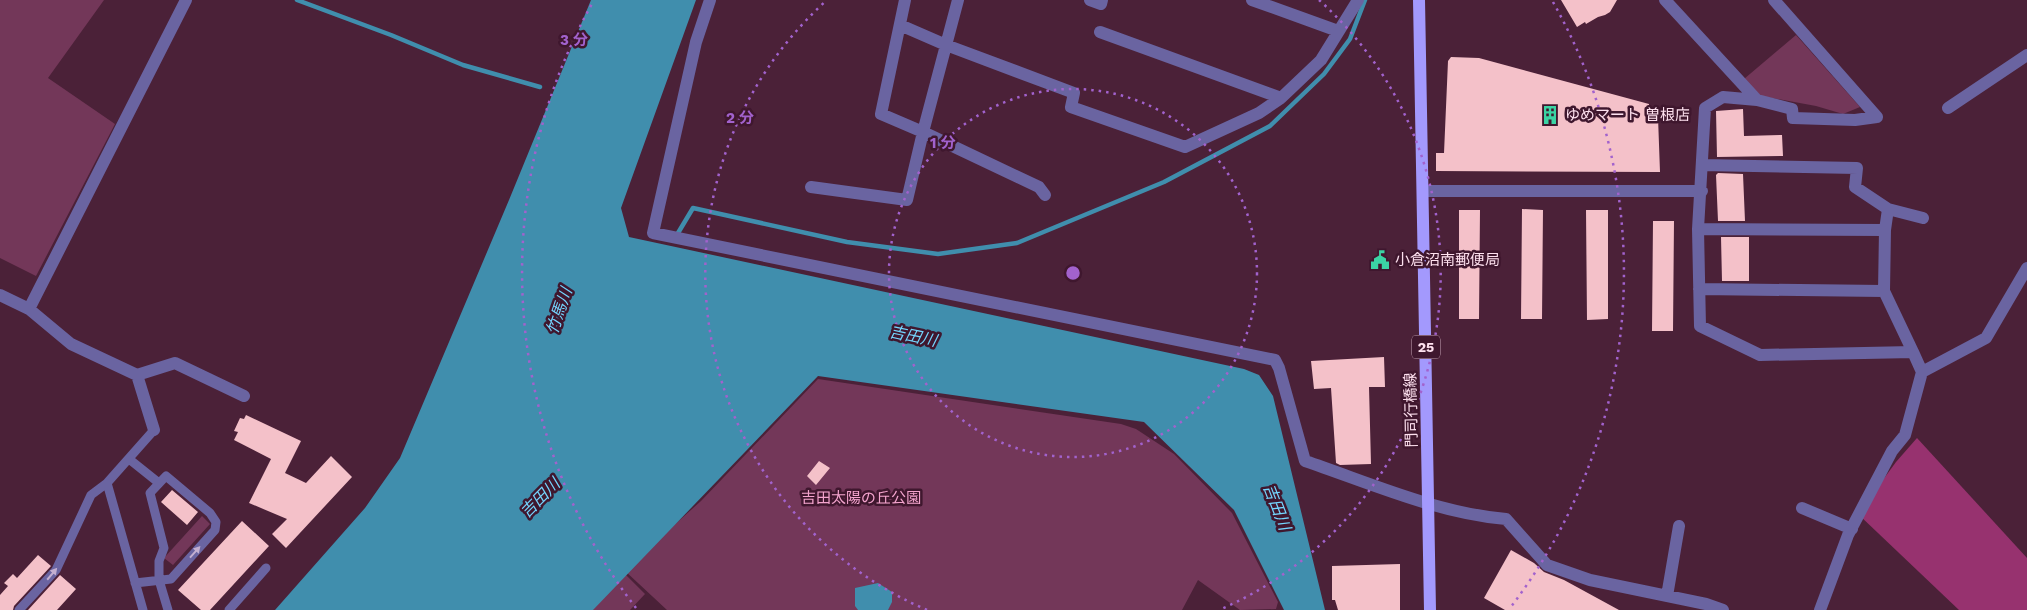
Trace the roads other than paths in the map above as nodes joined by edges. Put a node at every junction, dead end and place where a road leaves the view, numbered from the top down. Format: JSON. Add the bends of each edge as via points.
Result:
{"nodes":[{"id":1,"x":186,"y":0,"type":"edge"},
{"id":2,"x":710,"y":0,"type":"edge"},
{"id":3,"x":905,"y":0,"type":"edge"},
{"id":4,"x":958,"y":0,"type":"edge"},
{"id":5,"x":1090,"y":0,"type":"edge"},
{"id":6,"x":1102,"y":0,"type":"edge"},
{"id":7,"x":1252,"y":0,"type":"edge"},
{"id":8,"x":1358,"y":0,"type":"edge"},
{"id":9,"x":1419,"y":0,"type":"edge"},
{"id":10,"x":1665,"y":0,"type":"edge"},
{"id":11,"x":1774,"y":0,"type":"edge"},
{"id":12,"x":900,"y":25,"type":"junction"},
{"id":13,"x":1338,"y":31,"type":"junction"},
{"id":14,"x":1100,"y":32,"type":"dead end"},
{"id":15,"x":946,"y":45,"type":"junction"},
{"id":16,"x":2027,"y":56,"type":"edge"},
{"id":17,"x":1281,"y":98,"type":"junction"},
{"id":18,"x":1757,"y":100,"type":"junction"},
{"id":19,"x":1948,"y":108,"type":"dead end"},
{"id":20,"x":922,"y":132,"type":"junction"},
{"id":21,"x":1702,"y":165,"type":"junction"},
{"id":22,"x":811,"y":187,"type":"dead end"},
{"id":23,"x":1423,"y":191,"type":"junction"},
{"id":24,"x":1702,"y":191,"type":"junction"},
{"id":25,"x":1045,"y":195,"type":"dead end"},
{"id":26,"x":1888,"y":209,"type":"junction"},
{"id":27,"x":1923,"y":218,"type":"dead end"},
{"id":28,"x":1698,"y":228,"type":"junction"},
{"id":29,"x":1885,"y":230,"type":"junction"},
{"id":30,"x":2027,"y":268,"type":"edge"},
{"id":31,"x":2023,"y":287,"type":"edge"},
{"id":32,"x":1699,"y":288,"type":"junction"},
{"id":33,"x":1884,"y":291,"type":"junction"},
{"id":34,"x":0,"y":295,"type":"edge"},
{"id":35,"x":30,"y":309,"type":"junction"},
{"id":36,"x":1913,"y":352,"type":"junction"},
{"id":37,"x":1922,"y":372,"type":"junction"},
{"id":38,"x":137,"y":375,"type":"junction"},
{"id":39,"x":244,"y":396,"type":"dead end"},
{"id":40,"x":154,"y":430,"type":"joint"},
{"id":41,"x":129,"y":459,"type":"junction"},
{"id":42,"x":107,"y":483,"type":"junction"},
{"id":43,"x":159,"y":483,"type":"junction"},
{"id":44,"x":1429,"y":503,"type":"junction"},
{"id":45,"x":1802,"y":508,"type":"dead end"},
{"id":46,"x":1679,"y":526,"type":"dead end"},
{"id":47,"x":1852,"y":528,"type":"junction"},
{"id":48,"x":266,"y":568,"type":"dead end"},
{"id":49,"x":159,"y":580,"type":"junction"},
{"id":50,"x":135,"y":582,"type":"junction"},
{"id":51,"x":1667,"y":596,"type":"junction"},
{"id":52,"x":1686,"y":605,"type":"edge"},
{"id":53,"x":19,"y":610,"type":"edge"},
{"id":54,"x":143,"y":610,"type":"edge"},
{"id":55,"x":168,"y":610,"type":"edge"},
{"id":56,"x":229,"y":610,"type":"edge"},
{"id":57,"x":1430,"y":610,"type":"edge"},
{"id":58,"x":1723,"y":610,"type":"edge"},
{"id":59,"x":1820,"y":610,"type":"edge"}],
"edges":[{"from":1,"to":35,"type":"street"},
{"from":2,"to":44,"type":"street","via":[[696,42],[653,233],[1275,360],[1305,461]]},
{"from":3,"to":12,"type":"street"},
{"from":4,"to":15,"type":"street"},
{"from":5,"to":6,"type":"street","via":[[1101,4]]},
{"from":7,"to":13,"type":"street"},
{"from":8,"to":13,"type":"street"},
{"from":9,"to":23,"type":"main road","name":"門司行橋線","number":"25"},
{"from":10,"to":18,"type":"street"},
{"from":11,"to":18,"type":"street","via":[[1876,116],[1855,120],[1793,118],[1792,109]]},
{"from":12,"to":15,"type":"street"},
{"from":12,"to":20,"type":"street","via":[[881,114]]},
{"from":13,"to":17,"type":"street","via":[[1321,60]]},
{"from":14,"to":17,"type":"street"},
{"from":15,"to":17,"type":"street","via":[[1074,93],[1071,107],[1185,147],[1259,113]]},
{"from":15,"to":20,"type":"street"},
{"from":16,"to":19,"type":"street"},
{"from":18,"to":21,"type":"street","via":[[1723,97],[1705,108]]},
{"from":20,"to":22,"type":"street","via":[[907,200]]},
{"from":20,"to":25,"type":"street","via":[[1039,187]]},
{"from":21,"to":24,"type":"street"},
{"from":21,"to":26,"type":"street","via":[[1857,168],[1855,188]]},
{"from":23,"to":24,"type":"street"},
{"from":23,"to":44,"type":"main road","name":"門司行橋線","number":"25"},
{"from":24,"to":28,"type":"street"},
{"from":26,"to":27,"type":"street"},
{"from":26,"to":29,"type":"street"},
{"from":28,"to":29,"type":"street"},
{"from":28,"to":32,"type":"street"},
{"from":29,"to":33,"type":"street"},
{"from":30,"to":31,"type":"street"},
{"from":31,"to":37,"type":"street","via":[[1986,338]]},
{"from":32,"to":33,"type":"street"},
{"from":32,"to":36,"type":"street","via":[[1700,326],[1760,355]]},
{"from":33,"to":36,"type":"street"},
{"from":34,"to":35,"type":"street"},
{"from":35,"to":38,"type":"street","via":[[70,344]]},
{"from":36,"to":37,"type":"street"},
{"from":37,"to":47,"type":"street","via":[[1904,436],[1892,451]]},
{"from":38,"to":39,"type":"street","via":[[175,363]]},
{"from":38,"to":40,"type":"street"},
{"from":40,"to":41,"type":"lane"},
{"from":41,"to":42,"type":"lane"},
{"from":41,"to":43,"type":"lane"},
{"from":42,"to":50,"type":"lane"},
{"from":53,"to":42,"type":"lane","one_way":true,"via":[[56,570],[90,495]]},
{"from":43,"to":49,"type":"lane","via":[[150,493],[164,548],[159,561]]},
{"from":49,"to":43,"type":"lane","one_way":true,"via":[[171,579],[215,530],[216,522],[210,513],[166,476]]},
{"from":44,"to":51,"type":"street","via":[[1481,517],[1506,519],[1547,566],[1590,580]]},
{"from":44,"to":57,"type":"main road","name":"門司行橋線","number":"25"},
{"from":45,"to":47,"type":"street"},
{"from":46,"to":51,"type":"street"},
{"from":47,"to":59,"type":"street"},
{"from":48,"to":56,"type":"lane"},
{"from":49,"to":50,"type":"lane"},
{"from":49,"to":55,"type":"lane"},
{"from":50,"to":54,"type":"lane"},
{"from":51,"to":52,"type":"street"},
{"from":52,"to":58,"type":"street"}]}
